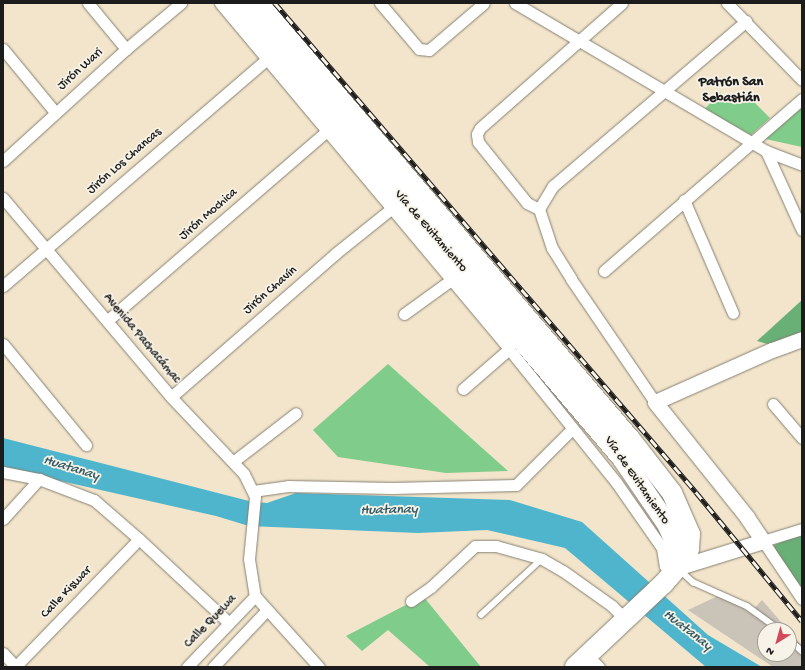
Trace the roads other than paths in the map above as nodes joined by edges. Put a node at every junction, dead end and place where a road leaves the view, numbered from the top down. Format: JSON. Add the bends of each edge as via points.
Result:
{"nodes":[{"id":1,"x":88,"y":3,"type":"edge"},
{"id":2,"x":181,"y":3,"type":"edge"},
{"id":3,"x":220,"y":3,"type":"edge"},
{"id":4,"x":235,"y":3,"type":"edge"},
{"id":5,"x":258,"y":3,"type":"edge"},
{"id":6,"x":380,"y":3,"type":"edge"},
{"id":7,"x":484,"y":3,"type":"edge"},
{"id":8,"x":515,"y":3,"type":"edge"},
{"id":9,"x":622,"y":3,"type":"edge"},
{"id":10,"x":727,"y":3,"type":"edge"},
{"id":11,"x":746,"y":21,"type":"junction"},
{"id":12,"x":580,"y":40,"type":"junction"},
{"id":13,"x":3,"y":49,"type":"edge"},
{"id":14,"x":126,"y":49,"type":"junction"},
{"id":15,"x":266,"y":60,"type":"junction"},
{"id":16,"x":802,"y":80,"type":"edge"},
{"id":17,"x":663,"y":90,"type":"junction"},
{"id":18,"x":802,"y":99,"type":"edge"},
{"id":19,"x":55,"y":112,"type":"junction"},
{"id":20,"x":332,"y":127,"type":"junction"},
{"id":21,"x":752,"y":143,"type":"junction"},
{"id":22,"x":766,"y":151,"type":"junction"},
{"id":23,"x":3,"y":161,"type":"edge"},
{"id":24,"x":802,"y":165,"type":"edge"},
{"id":25,"x":3,"y":198,"type":"edge"},
{"id":26,"x":684,"y":200,"type":"junction"},
{"id":27,"x":391,"y":209,"type":"junction"},
{"id":28,"x":539,"y":209,"type":"junction"},
{"id":29,"x":802,"y":230,"type":"edge"},
{"id":30,"x":46,"y":249,"type":"junction"},
{"id":31,"x":604,"y":271,"type":"dead end"},
{"id":32,"x":451,"y":280,"type":"junction"},
{"id":33,"x":3,"y":286,"type":"edge"},
{"id":34,"x":733,"y":313,"type":"dead end"},
{"id":35,"x":404,"y":314,"type":"dead end"},
{"id":36,"x":108,"y":320,"type":"junction"},
{"id":37,"x":802,"y":339,"type":"edge"},
{"id":38,"x":3,"y":344,"type":"edge"},
{"id":39,"x":509,"y":349,"type":"junction"},
{"id":40,"x":463,"y":389,"type":"dead end"},
{"id":41,"x":171,"y":397,"type":"junction"},
{"id":42,"x":655,"y":402,"type":"junction"},
{"id":43,"x":773,"y":404,"type":"dead end"},
{"id":44,"x":296,"y":413,"type":"dead end"},
{"id":45,"x":572,"y":429,"type":"junction"},
{"id":46,"x":802,"y":438,"type":"edge"},
{"id":47,"x":86,"y":444,"type":"dead end"},
{"id":48,"x":234,"y":461,"type":"junction"},
{"id":49,"x":3,"y":472,"type":"edge"},
{"id":50,"x":38,"y":479,"type":"junction"},
{"id":51,"x":254,"y":494,"type":"junction"},
{"id":52,"x":3,"y":519,"type":"edge"},
{"id":53,"x":802,"y":529,"type":"edge"},
{"id":54,"x":139,"y":539,"type":"junction"},
{"id":55,"x":762,"y":541,"type":"junction"},
{"id":56,"x":542,"y":559,"type":"junction"},
{"id":57,"x":667,"y":578,"type":"junction"},
{"id":58,"x":256,"y":596,"type":"junction"},
{"id":59,"x":802,"y":599,"type":"edge"},
{"id":60,"x":411,"y":601,"type":"dead end"},
{"id":61,"x":266,"y":611,"type":"junction"},
{"id":62,"x":482,"y":615,"type":"dead end"},
{"id":63,"x":628,"y":617,"type":"junction"},
{"id":64,"x":769,"y":622,"type":"edge"},
{"id":65,"x":229,"y":623,"type":"junction"},
{"id":66,"x":3,"y":653,"type":"edge"},
{"id":67,"x":587,"y":663,"type":"edge"},
{"id":68,"x":16,"y":667,"type":"edge"},
{"id":69,"x":187,"y":667,"type":"edge"},
{"id":70,"x":213,"y":667,"type":"edge"},
{"id":71,"x":319,"y":667,"type":"edge"}],
"edges":[{"from":1,"to":14,"type":"street"},
{"from":2,"to":14,"type":"street","name":"Jirón Wari"},
{"from":3,"to":15,"type":"street"},
{"from":4,"to":20,"type":"highway","name":"Vía de Evitamiento"},
{"from":5,"to":57,"type":"highway","name":"Vía de Evitamiento","via":[[630,439],[672,492],[690,534],[689,549]]},
{"from":6,"to":7,"type":"street","via":[[419,48],[429,50]]},
{"from":8,"to":12,"type":"street"},
{"from":9,"to":12,"type":"street"},
{"from":10,"to":11,"type":"street"},
{"from":11,"to":16,"type":"street"},
{"from":11,"to":17,"type":"street"},
{"from":12,"to":17,"type":"street"},
{"from":12,"to":28,"type":"street","via":[[480,128],[477,134],[478,142],[527,203]]},
{"from":13,"to":19,"type":"street"},
{"from":14,"to":19,"type":"street","name":"Jirón Wari"},
{"from":15,"to":20,"type":"street"},
{"from":15,"to":30,"type":"street","name":"Jirón Los Chancas"},
{"from":17,"to":21,"type":"street"},
{"from":17,"to":28,"type":"street","via":[[553,186]]},
{"from":18,"to":21,"type":"street"},
{"from":19,"to":23,"type":"street","name":"Jirón Wari"},
{"from":20,"to":27,"type":"street"},
{"from":20,"to":36,"type":"street","name":"Jirón Mochica"},
{"from":20,"to":57,"type":"highway","name":"Vía de Evitamiento","via":[[564,387],[622,458],[664,519],[677,546],[678,554]]},
{"from":21,"to":22,"type":"street"},
{"from":21,"to":26,"type":"street"},
{"from":22,"to":24,"type":"street"},
{"from":22,"to":29,"type":"street"},
{"from":25,"to":30,"type":"street","name":"Avenida Pachacámac"},
{"from":26,"to":31,"type":"street"},
{"from":26,"to":34,"type":"street"},
{"from":27,"to":32,"type":"street"},
{"from":27,"to":41,"type":"street","name":"Jirón Chavín","via":[[336,253]]},
{"from":28,"to":42,"type":"street","via":[[552,248],[567,273]]},
{"from":30,"to":33,"type":"street","name":"Jirón Los Chancas"},
{"from":30,"to":36,"type":"street","name":"Avenida Pachacámac"},
{"from":32,"to":35,"type":"street"},
{"from":32,"to":39,"type":"street"},
{"from":36,"to":41,"type":"street","name":"Avenida Pachacámac"},
{"from":37,"to":42,"type":"main road"},
{"from":38,"to":47,"type":"street"},
{"from":39,"to":40,"type":"street"},
{"from":39,"to":45,"type":"street"},
{"from":41,"to":48,"type":"street","name":"Avenida Pachacámac"},
{"from":42,"to":55,"type":"main road","via":[[747,517]]},
{"from":43,"to":46,"type":"street"},
{"from":44,"to":48,"type":"street"},
{"from":45,"to":51,"type":"street","via":[[516,485],[392,488],[288,486]]},
{"from":45,"to":57,"type":"street","via":[[616,482],[662,548]]},
{"from":48,"to":51,"type":"street","name":"Avenida Pachacámac"},
{"from":49,"to":50,"type":"street"},
{"from":50,"to":52,"type":"street"},
{"from":50,"to":54,"type":"street","via":[[94,500]]},
{"from":51,"to":58,"type":"street","via":[[250,572]]},
{"from":53,"to":55,"type":"street"},
{"from":54,"to":65,"type":"street"},
{"from":54,"to":68,"type":"street","name":"Calle Kiswar"},
{"from":55,"to":57,"type":"main road"},
{"from":55,"to":59,"type":"street"},
{"from":56,"to":60,"type":"street","via":[[496,546],[475,546],[431,587]]},
{"from":56,"to":62,"type":"lane"},
{"from":56,"to":63,"type":"street"},
{"from":57,"to":63,"type":"highway"},
{"from":57,"to":64,"type":"lane","via":[[690,580],[748,606]]},
{"from":58,"to":61,"type":"street"},
{"from":58,"to":65,"type":"street","name":"Calle Quewa"},
{"from":61,"to":70,"type":"street"},
{"from":61,"to":71,"type":"street"},
{"from":63,"to":67,"type":"highway"},
{"from":65,"to":69,"type":"street","name":"Calle Quewa"},
{"from":66,"to":68,"type":"street"}]}
